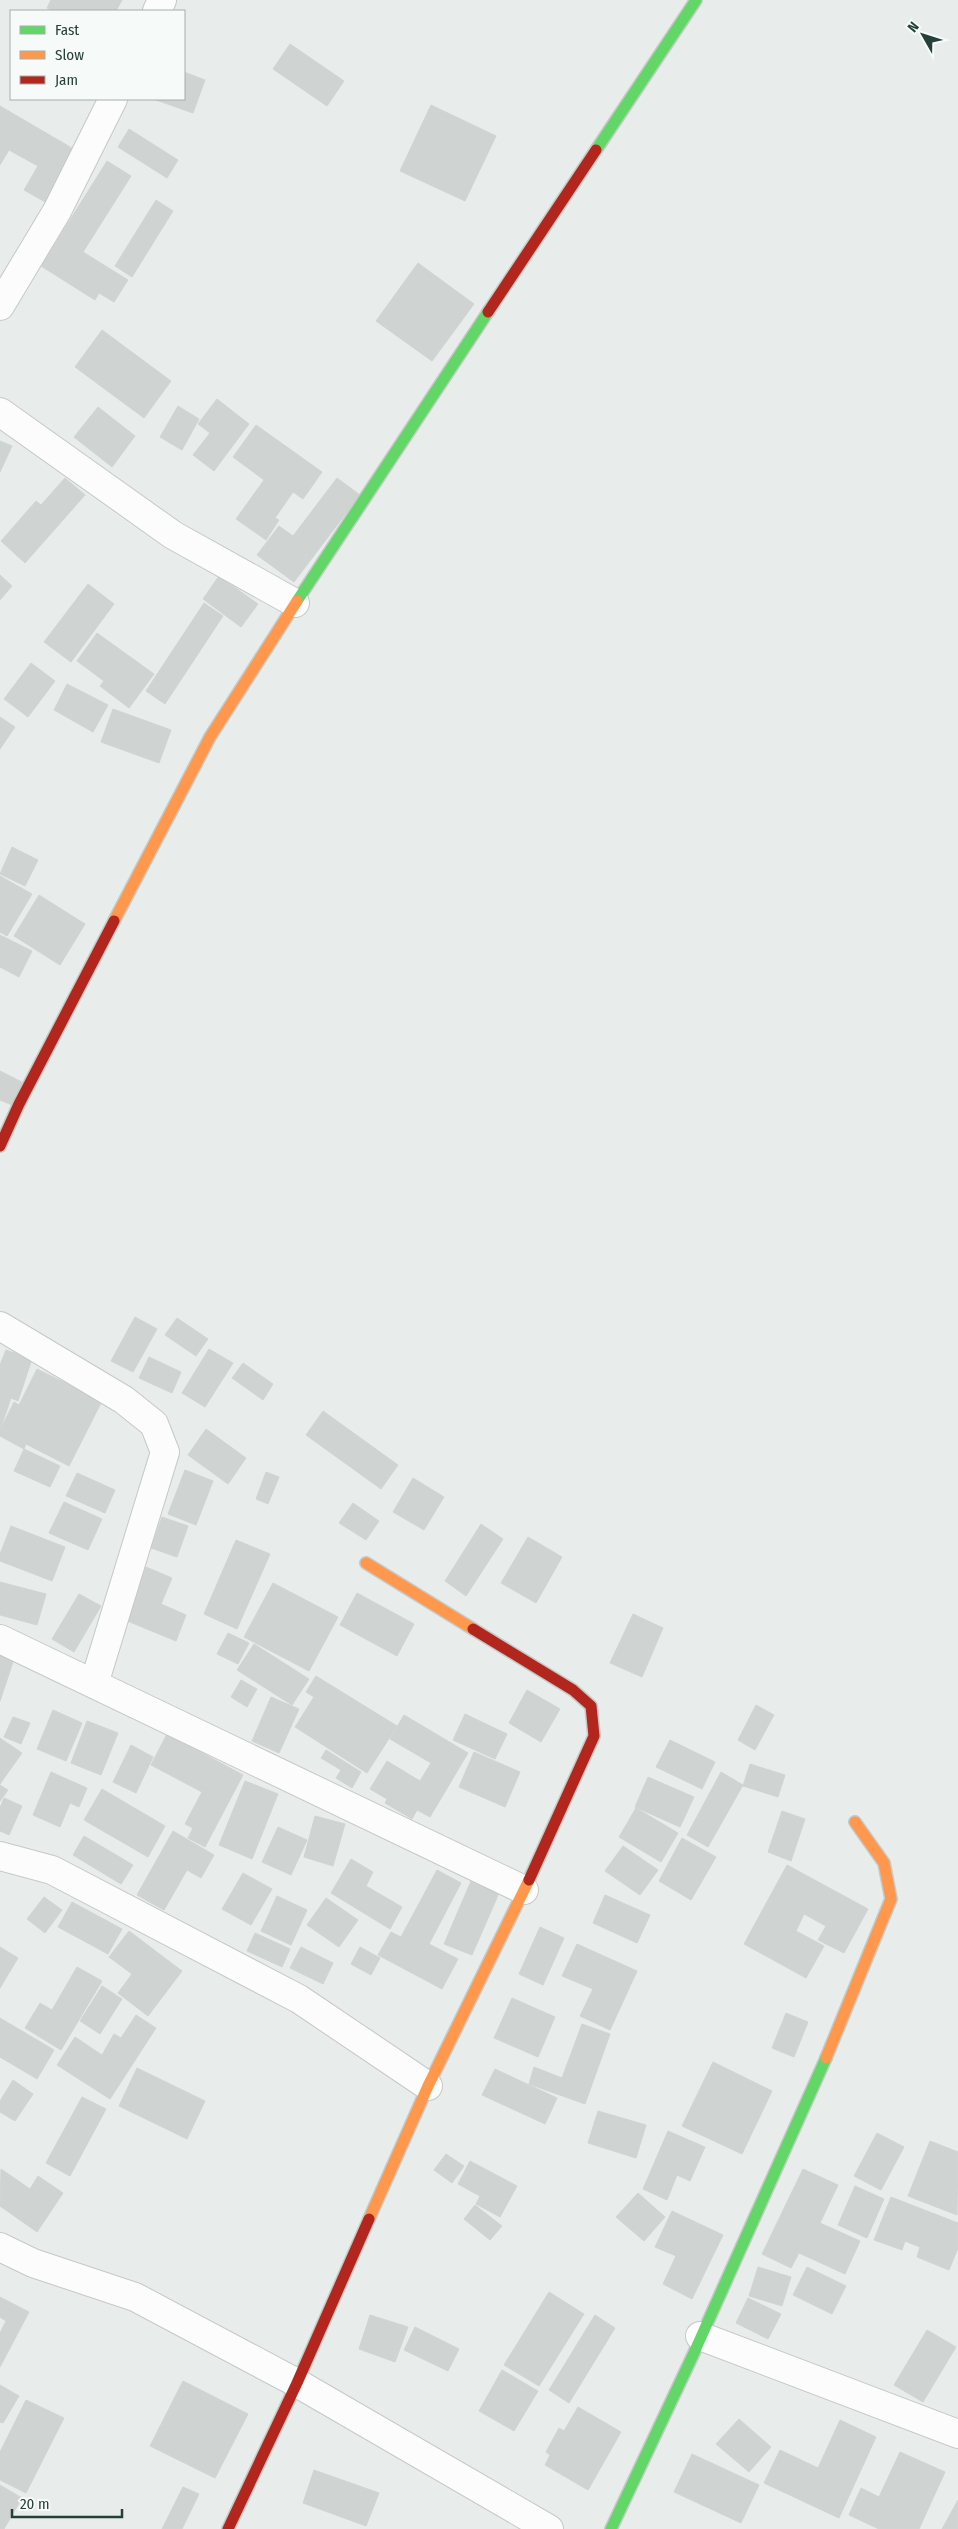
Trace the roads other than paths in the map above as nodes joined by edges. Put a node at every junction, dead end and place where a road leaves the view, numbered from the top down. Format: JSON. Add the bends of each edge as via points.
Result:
{"nodes":[{"id":1,"x":696,"y":0,"type":"edge"},
{"id":2,"x":112,"y":100,"type":"edge"},
{"id":3,"x":9,"y":272,"type":"edge"},
{"id":4,"x":0,"y":306,"type":"edge"},
{"id":5,"x":0,"y":412,"type":"edge"},
{"id":6,"x":295,"y":603,"type":"junction"},
{"id":7,"x":0,"y":1146,"type":"edge"},
{"id":8,"x":0,"y":1326,"type":"edge"},
{"id":9,"x":366,"y":1563,"type":"dead end"},
{"id":10,"x":0,"y":1639,"type":"edge"},
{"id":11,"x":94,"y":1684,"type":"junction"},
{"id":12,"x":855,"y":1822,"type":"dead end"},
{"id":13,"x":0,"y":1856,"type":"edge"},
{"id":14,"x":524,"y":1890,"type":"junction"},
{"id":15,"x":428,"y":2086,"type":"junction"},
{"id":16,"x":0,"y":2247,"type":"edge"},
{"id":17,"x":700,"y":2336,"type":"junction"},
{"id":18,"x":297,"y":2383,"type":"junction"},
{"id":19,"x":958,"y":2434,"type":"edge"},
{"id":20,"x":228,"y":2529,"type":"edge"},
{"id":21,"x":549,"y":2529,"type":"edge"},
{"id":22,"x":611,"y":2529,"type":"edge"}],
"edges":[{"from":1,"to":6,"type":"street"},
{"from":2,"to":3,"type":"street","via":[[57,211]]},
{"from":3,"to":4,"type":"street"},
{"from":5,"to":6,"type":"street","via":[[173,535]]},
{"from":6,"to":7,"type":"street","via":[[210,737]]},
{"from":8,"to":11,"type":"street","via":[[124,1400],[154,1424],[164,1452]]},
{"from":9,"to":14,"type":"street","via":[[573,1690],[591,1706],[594,1736]]},
{"from":10,"to":11,"type":"street"},
{"from":11,"to":14,"type":"street"},
{"from":12,"to":17,"type":"street","via":[[884,1863],[891,1899],[849,2006]]},
{"from":13,"to":15,"type":"street","via":[[52,1870],[299,2000]]},
{"from":14,"to":15,"type":"street"},
{"from":15,"to":18,"type":"street"},
{"from":16,"to":18,"type":"street","via":[[33,2263],[135,2297]]},
{"from":17,"to":19,"type":"street"},
{"from":17,"to":22,"type":"street"},
{"from":18,"to":20,"type":"street"},
{"from":18,"to":21,"type":"street"}]}
